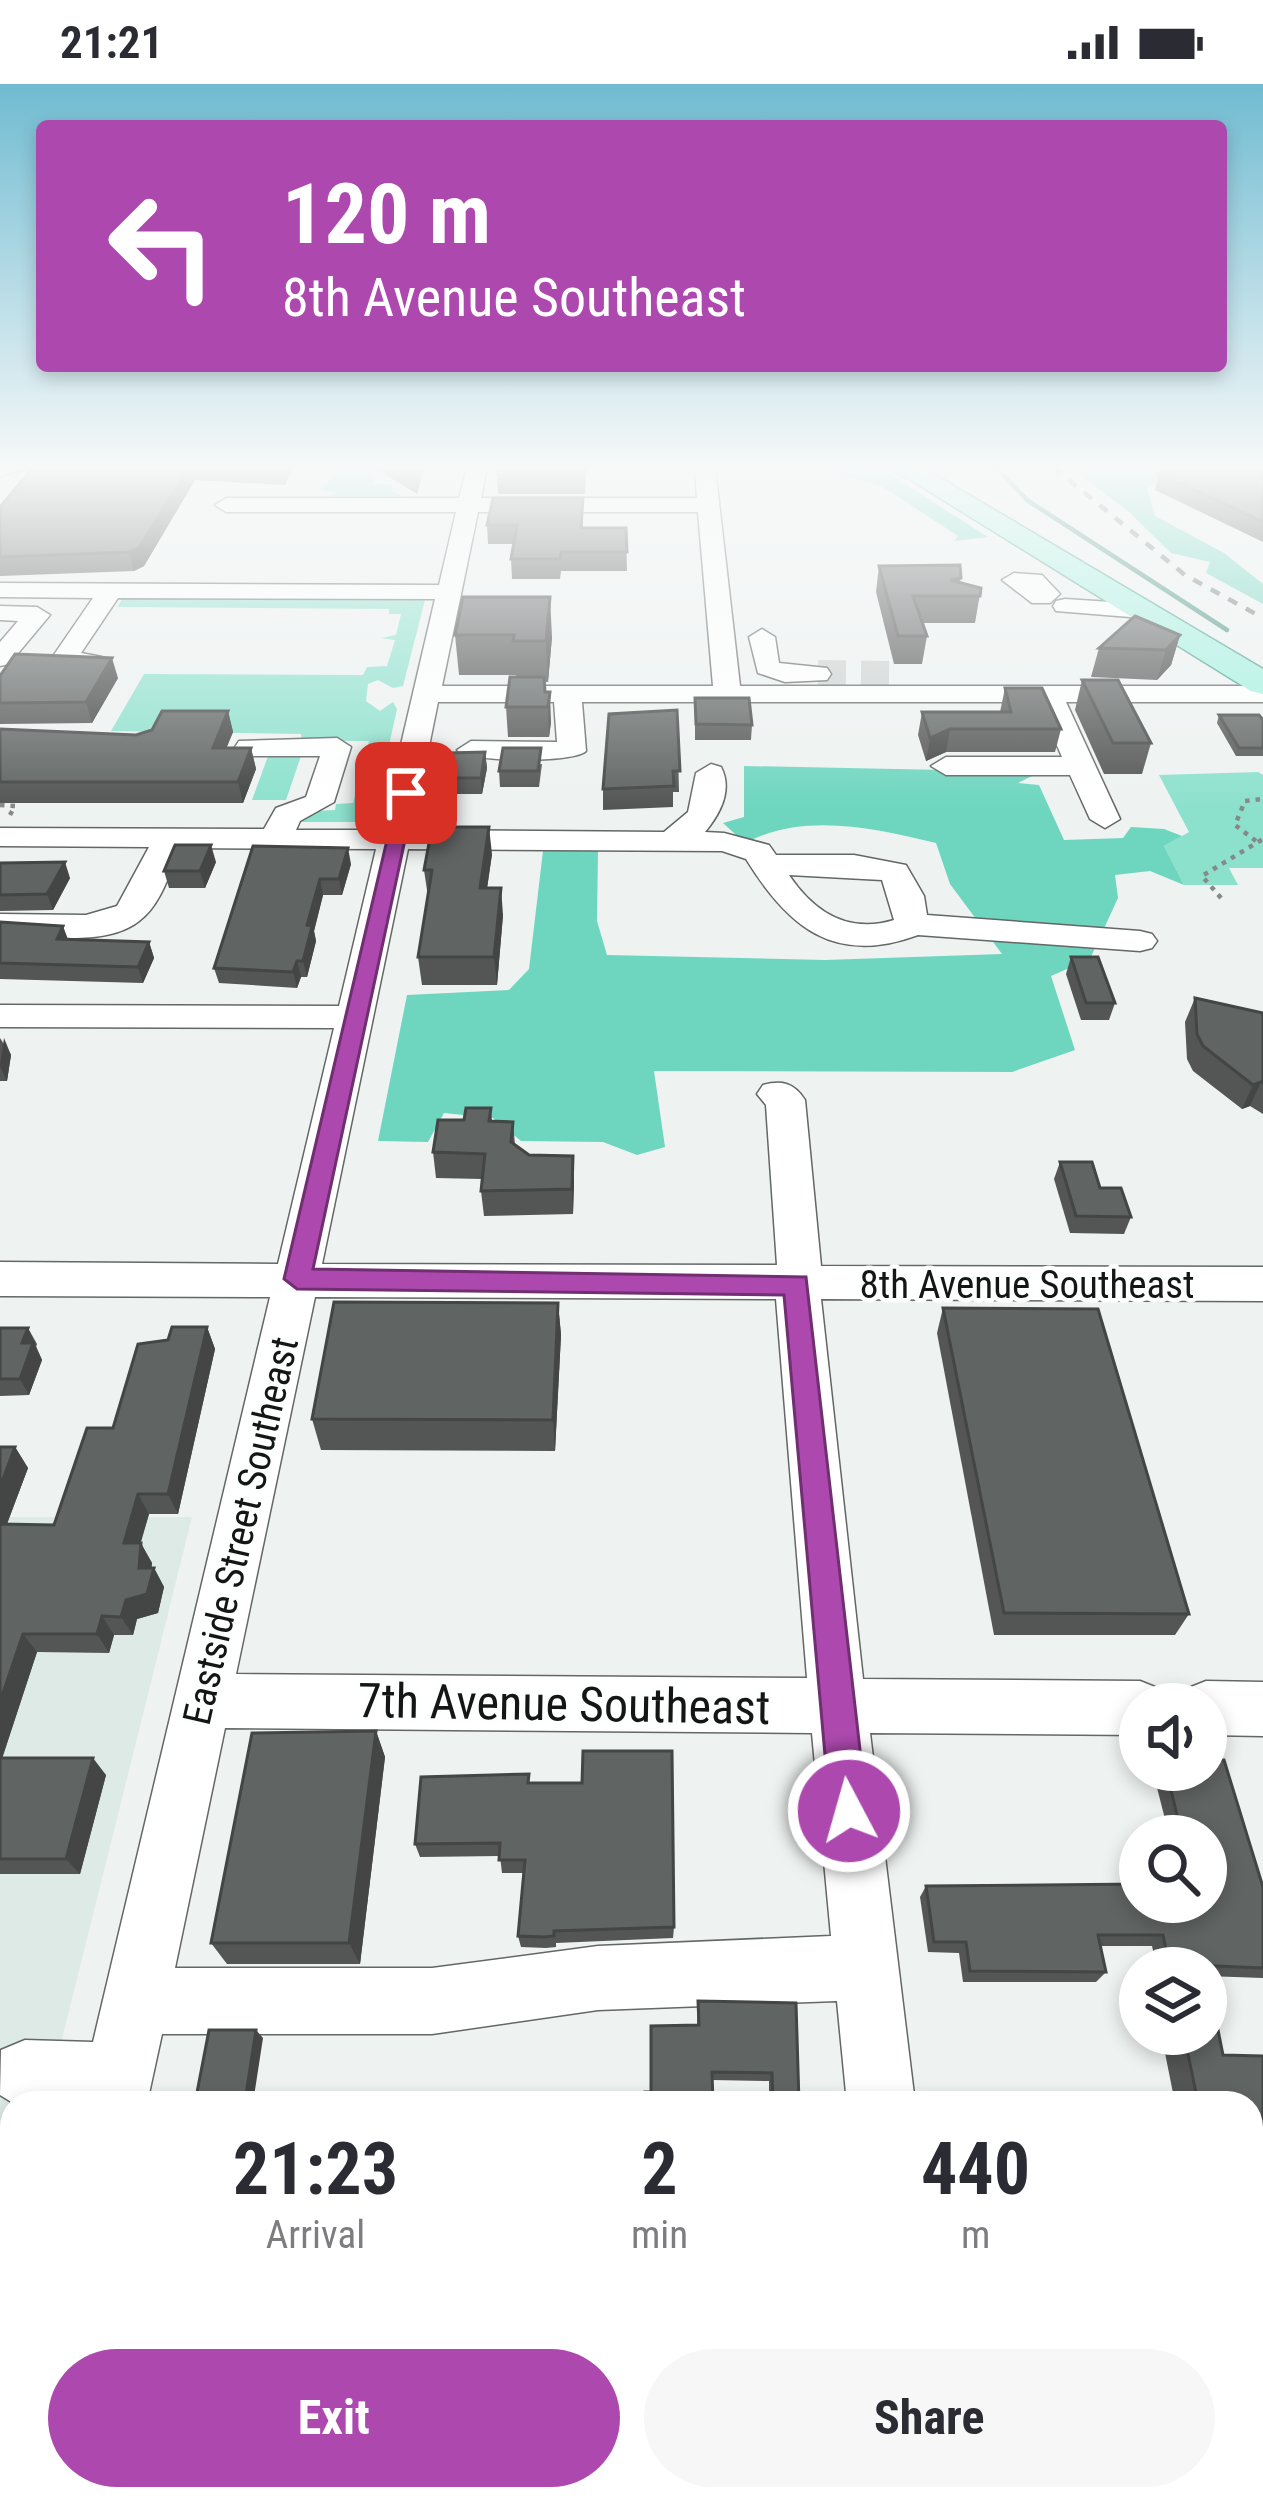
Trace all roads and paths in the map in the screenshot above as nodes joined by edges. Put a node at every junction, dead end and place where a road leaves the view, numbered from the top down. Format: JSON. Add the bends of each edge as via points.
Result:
{"nodes":[{"id":1,"x":452,"y":580,"type":"edge"},
{"id":2,"x":717,"y":580,"type":"edge"},
{"id":3,"x":1095,"y":580,"type":"edge"},
{"id":4,"x":0,"y":590,"type":"edge"},
{"id":5,"x":110,"y":591,"type":"junction"},
{"id":6,"x":449,"y":592,"type":"junction"},
{"id":7,"x":0,"y":613,"type":"edge"},
{"id":8,"x":762,"y":637,"type":"dead end"},
{"id":9,"x":1216,"y":656,"type":"junction"},
{"id":10,"x":0,"y":658,"type":"edge"},
{"id":11,"x":94,"y":663,"type":"edge"},
{"id":12,"x":967,"y":667,"type":"dead end"},
{"id":13,"x":818,"y":674,"type":"tunnel mouth"},
{"id":14,"x":892,"y":675,"type":"tunnel mouth"},
{"id":15,"x":1263,"y":684,"type":"edge"},
{"id":16,"x":427,"y":694,"type":"junction"},
{"id":17,"x":567,"y":694,"type":"junction"},
{"id":18,"x":727,"y":694,"type":"junction"},
{"id":19,"x":1048,"y":694,"type":"junction"},
{"id":20,"x":1171,"y":694,"type":"junction"},
{"id":21,"x":1263,"y":694,"type":"edge"},
{"id":22,"x":249,"y":747,"type":"edge"},
{"id":23,"x":471,"y":750,"type":"edge"},
{"id":24,"x":946,"y":766,"type":"dead end"},
{"id":25,"x":1081,"y":766,"type":"junction"},
{"id":26,"x":711,"y":773,"type":"dead end"},
{"id":27,"x":1263,"y":799,"type":"edge"},
{"id":28,"x":1106,"y":819,"type":"dead end"},
{"id":29,"x":0,"y":837,"type":"edge"},
{"id":30,"x":169,"y":838,"type":"junction"},
{"id":31,"x":276,"y":838,"type":"junction"},
{"id":32,"x":395,"y":838,"type":"junction"},
{"id":33,"x":675,"y":839,"type":"junction"},
{"id":34,"x":1260,"y":840,"type":"edge"},
{"id":35,"x":767,"y":866,"type":"junction"},
{"id":36,"x":1221,"y":898,"type":"dead end"},
{"id":37,"x":0,"y":924,"type":"edge"},
{"id":38,"x":911,"y":924,"type":"junction"},
{"id":39,"x":1140,"y":941,"type":"dead end"},
{"id":40,"x":0,"y":1016,"type":"edge"},
{"id":41,"x":356,"y":1017,"type":"junction"},
{"id":42,"x":777,"y":1094,"type":"dead end"},
{"id":43,"x":0,"y":1279,"type":"edge"},
{"id":44,"x":297,"y":1279,"type":"junction"},
{"id":45,"x":1263,"y":1284,"type":"edge"},
{"id":46,"x":796,"y":1285,"type":"junction"},
{"id":47,"x":204,"y":1701,"type":"junction"},
{"id":48,"x":837,"y":1706,"type":"junction"},
{"id":49,"x":1119,"y":1708,"type":"edge"},
{"id":50,"x":1227,"y":1708,"type":"edge"},
{"id":51,"x":1263,"y":1709,"type":"edge"},
{"id":52,"x":866,"y":1967,"type":"junction"},
{"id":53,"x":136,"y":2001,"type":"junction"},
{"id":54,"x":25,"y":2074,"type":"dead end"},
{"id":55,"x":117,"y":2090,"type":"edge"},
{"id":56,"x":880,"y":2091,"type":"edge"}],
"edges":[{"from":1,"to":6,"type":"street","name":"Eastside Street Southeast"},
{"from":2,"to":18,"type":"street"},
{"from":3,"to":9,"type":"main road"},
{"from":4,"to":5,"type":"street"},
{"from":5,"to":6,"type":"street"},
{"from":5,"to":11,"type":"street","via":[[64,658]]},
{"from":6,"to":16,"type":"street","name":"Eastside Street Southeast"},
{"from":7,"to":10,"type":"street","via":[[37,615]]},
{"from":8,"to":13,"type":"street","via":[[767,667]]},
{"from":9,"to":15,"type":"main road"},
{"from":9,"to":20,"type":"street","via":[[1203,680]]},
{"from":12,"to":14,"type":"street"},
{"from":16,"to":17,"type":"street"},
{"from":16,"to":32,"type":"street","name":"Eastside Street Southeast"},
{"from":17,"to":18,"type":"street"},
{"from":17,"to":23,"type":"street","via":[[572,751]]},
{"from":18,"to":19,"type":"street"},
{"from":19,"to":20,"type":"street"},
{"from":19,"to":25,"type":"street"},
{"from":20,"to":21,"type":"street"},
{"from":22,"to":31,"type":"street","via":[[337,747],[319,802],[287,815]]},
{"from":24,"to":25,"type":"street"},
{"from":25,"to":28,"type":"street"},
{"from":26,"to":33,"type":"street","via":[[700,819]]},
{"from":27,"to":34,"type":"path","via":[[1241,801],[1235,824]]},
{"from":29,"to":30,"type":"street"},
{"from":30,"to":31,"type":"street"},
{"from":30,"to":37,"type":"street","via":[[121,919]]},
{"from":31,"to":32,"type":"street"},
{"from":32,"to":33,"type":"street"},
{"from":32,"to":41,"type":"street","name":"Eastside Street Southeast"},
{"from":33,"to":35,"type":"street","via":[[724,842],[758,852]]},
{"from":34,"to":36,"type":"path","via":[[1202,876]]},
{"from":35,"to":38,"type":"street","via":[[793,908],[834,934],[899,932]]},
{"from":35,"to":38,"type":"street","via":[[894,872]]},
{"from":38,"to":39,"type":"street"},
{"from":40,"to":41,"type":"street"},
{"from":41,"to":44,"type":"street","name":"Eastside Street Southeast"},
{"from":42,"to":46,"type":"street","via":[[801,1249]]},
{"from":43,"to":44,"type":"street","name":"8th Avenue Southeast"},
{"from":44,"to":46,"type":"street","name":"8th Avenue Southeast"},
{"from":44,"to":47,"type":"street","name":"Eastside Street Southeast"},
{"from":45,"to":46,"type":"street","name":"8th Avenue Southeast"},
{"from":46,"to":48,"type":"street"},
{"from":47,"to":48,"type":"street","name":"7th Avenue Southeast"},
{"from":47,"to":53,"type":"street","name":"Eastside Street Southeast"},
{"from":48,"to":49,"type":"street","name":"7th Avenue Southeast"},
{"from":48,"to":52,"type":"street"},
{"from":50,"to":51,"type":"street"},
{"from":52,"to":53,"type":"street","via":[[598,1978],[432,2001]]},
{"from":52,"to":56,"type":"street"},
{"from":53,"to":55,"type":"street","name":"Eastside Street Southeast"},
{"from":54,"to":55,"type":"street"}]}
